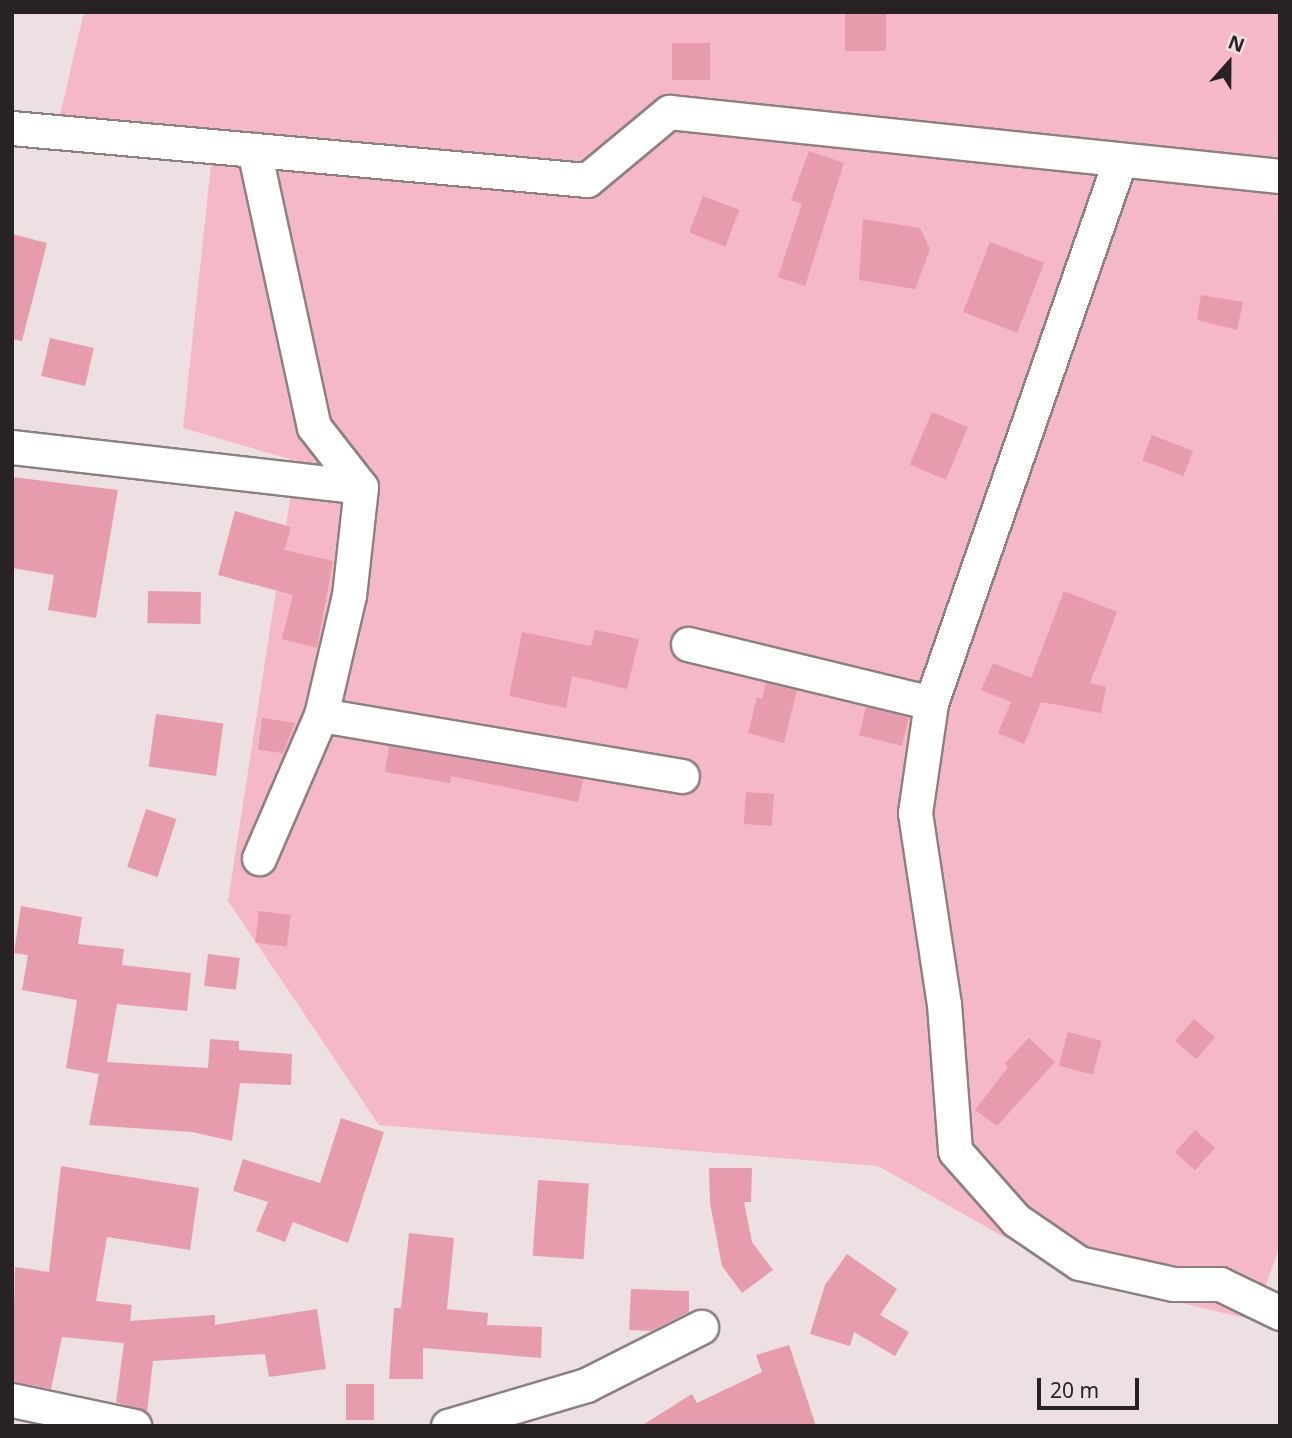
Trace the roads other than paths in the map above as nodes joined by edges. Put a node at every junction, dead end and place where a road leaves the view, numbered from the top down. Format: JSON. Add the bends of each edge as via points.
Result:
{"nodes":[{"id":1,"x":12,"y":128,"type":"edge"},
{"id":2,"x":254,"y":150,"type":"junction"},
{"id":3,"x":1119,"y":160,"type":"junction"},
{"id":4,"x":1280,"y":176,"type":"edge"},
{"id":5,"x":12,"y":447,"type":"edge"},
{"id":6,"x":361,"y":487,"type":"junction"},
{"id":7,"x":688,"y":644,"type":"dead end"},
{"id":8,"x":930,"y":703,"type":"junction"},
{"id":9,"x":321,"y":715,"type":"junction"},
{"id":10,"x":682,"y":776,"type":"dead end"},
{"id":11,"x":259,"y":858,"type":"dead end"},
{"id":12,"x":1280,"y":1313,"type":"edge"},
{"id":13,"x":701,"y":1327,"type":"dead end"},
{"id":14,"x":12,"y":1400,"type":"edge"},
{"id":15,"x":115,"y":1424,"type":"edge"},
{"id":16,"x":448,"y":1426,"type":"edge"}],
"edges":[{"from":1,"to":2,"type":"street"},
{"from":2,"to":3,"type":"street","via":[[587,180],[669,111]]},
{"from":2,"to":6,"type":"street","via":[[314,427]]},
{"from":3,"to":4,"type":"street"},
{"from":3,"to":8,"type":"street"},
{"from":5,"to":6,"type":"street"},
{"from":6,"to":9,"type":"street","via":[[349,594]]},
{"from":7,"to":8,"type":"street"},
{"from":8,"to":12,"type":"street","via":[[915,813],[944,1004],[955,1151],[1016,1220],[1079,1264],[1173,1284],[1220,1284]]},
{"from":9,"to":10,"type":"street"},
{"from":9,"to":11,"type":"street"},
{"from":13,"to":16,"type":"street","via":[[586,1385]]},
{"from":14,"to":15,"type":"street"}]}
